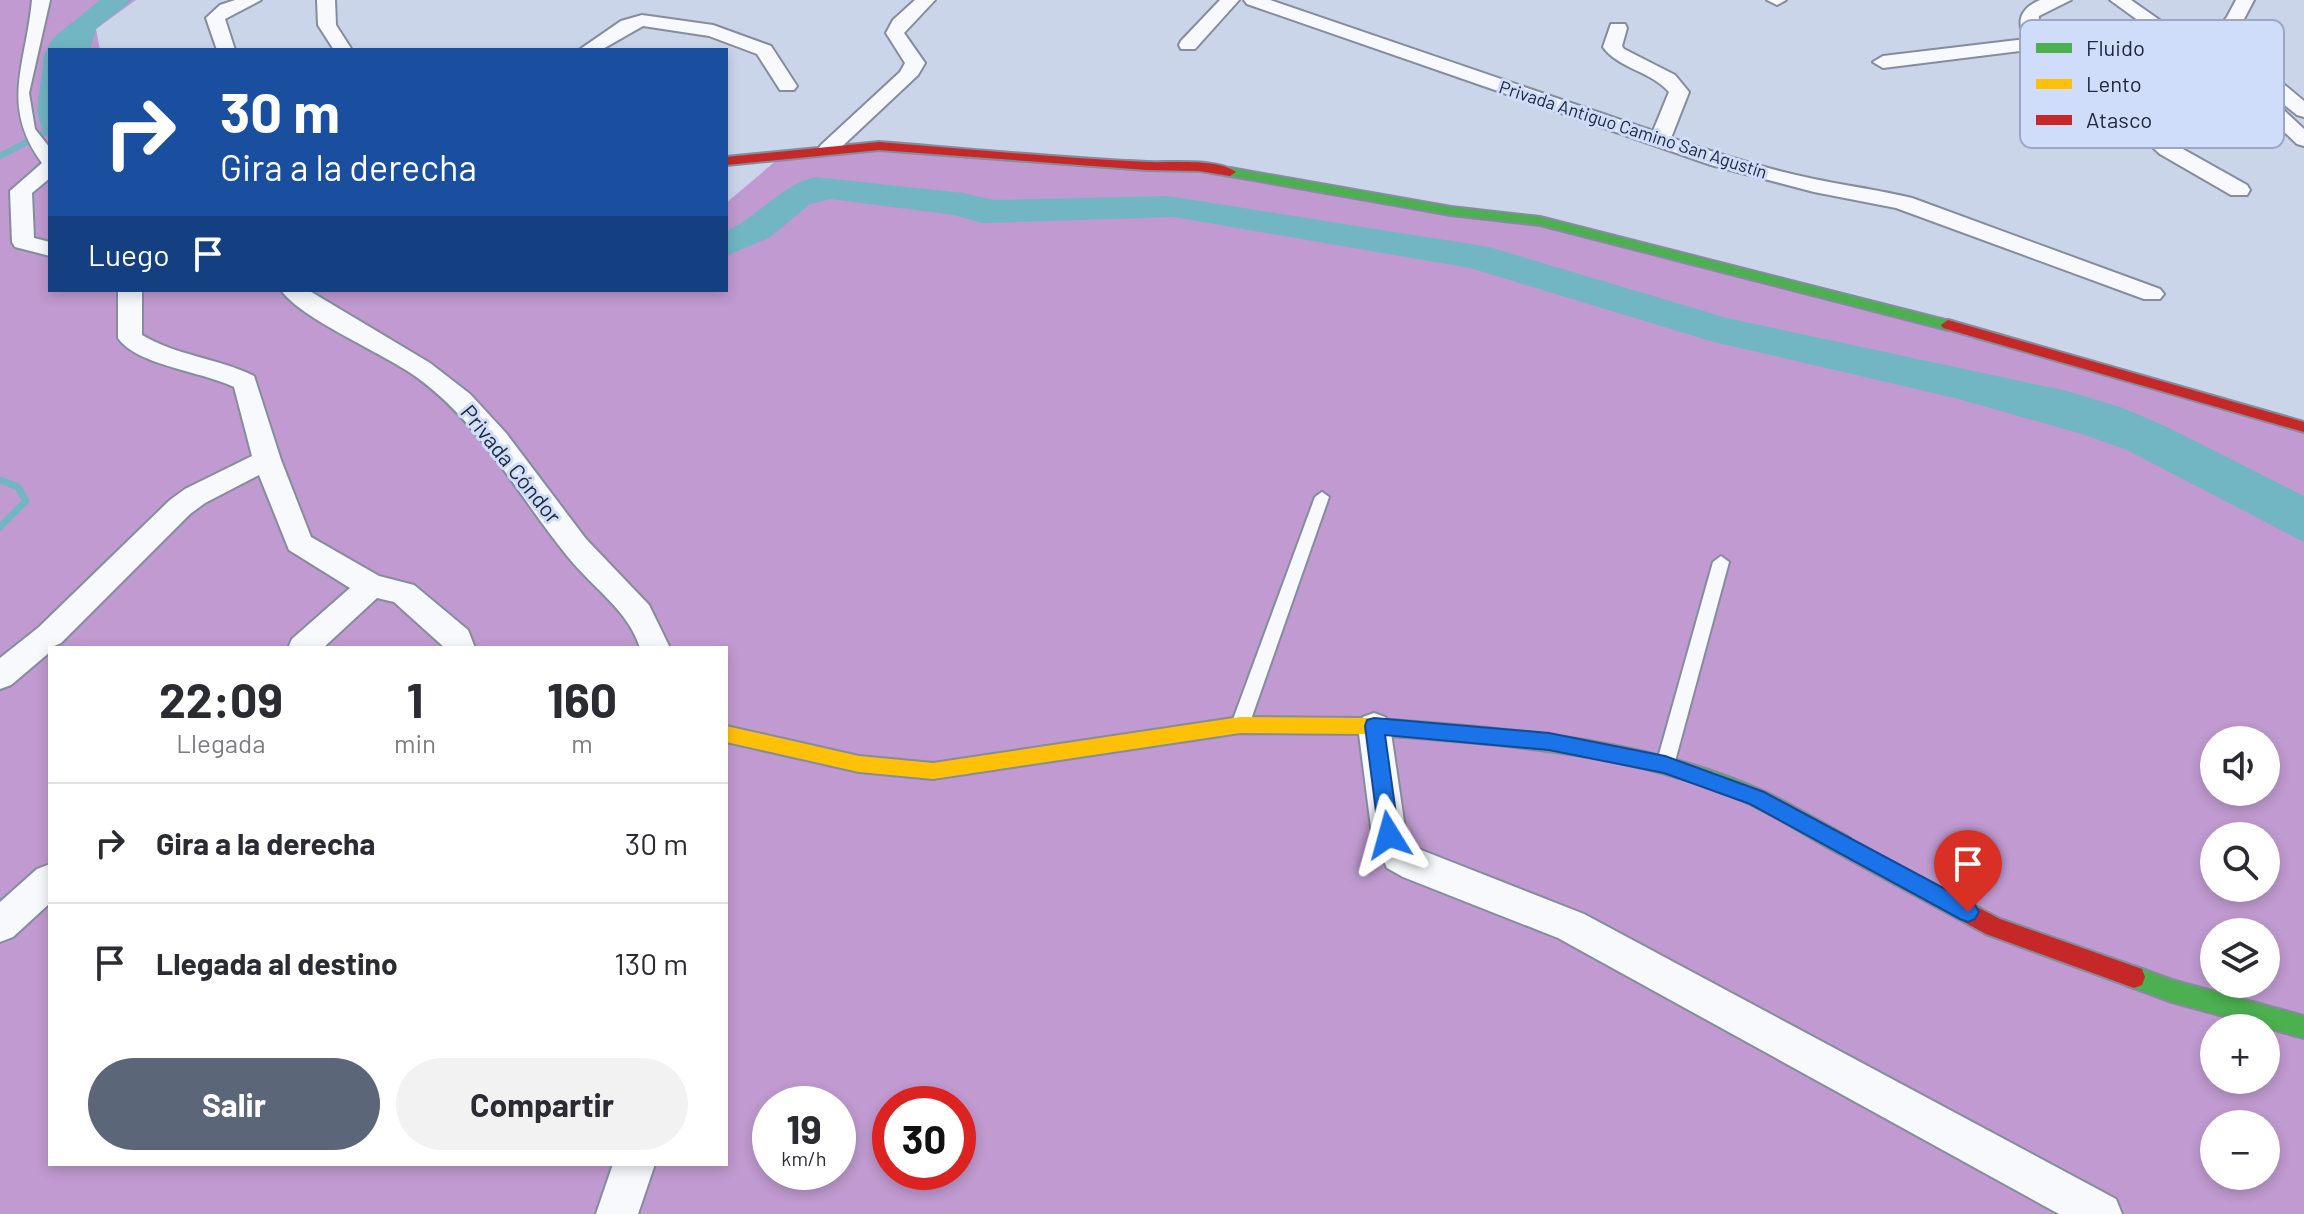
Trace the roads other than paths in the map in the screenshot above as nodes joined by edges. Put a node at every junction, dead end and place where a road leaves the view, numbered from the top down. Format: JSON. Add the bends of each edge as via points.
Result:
{"nodes":[{"id":1,"x":41,"y":0,"type":"edge"},
{"id":2,"x":252,"y":0,"type":"edge"},
{"id":3,"x":326,"y":0,"type":"edge"},
{"id":4,"x":926,"y":0,"type":"edge"},
{"id":5,"x":1230,"y":0,"type":"edge"},
{"id":6,"x":1253,"y":0,"type":"edge"},
{"id":7,"x":2062,"y":0,"type":"edge"},
{"id":8,"x":2119,"y":0,"type":"edge"},
{"id":9,"x":2245,"y":0,"type":"edge"},
{"id":10,"x":2028,"y":20,"type":"edge"},
{"id":11,"x":2148,"y":20,"type":"edge"},
{"id":12,"x":2234,"y":20,"type":"edge"},
{"id":13,"x":1618,"y":28,"type":"dead end"},
{"id":14,"x":1188,"y":45,"type":"dead end"},
{"id":15,"x":2020,"y":45,"type":"edge"},
{"id":16,"x":225,"y":48,"type":"edge"},
{"id":17,"x":342,"y":48,"type":"edge"},
{"id":18,"x":591,"y":48,"type":"edge"},
{"id":19,"x":23,"y":59,"type":"junction"},
{"id":20,"x":1883,"y":62,"type":"dead end"},
{"id":21,"x":0,"y":67,"type":"edge"},
{"id":22,"x":787,"y":86,"type":"dead end"},
{"id":23,"x":2284,"y":94,"type":"edge"},
{"id":24,"x":2304,"y":111,"type":"edge"},
{"id":25,"x":2284,"y":121,"type":"edge"},
{"id":26,"x":2304,"y":140,"type":"edge"},
{"id":27,"x":1659,"y":141,"type":"junction"},
{"id":28,"x":2166,"y":148,"type":"edge"},
{"id":29,"x":828,"y":149,"type":"junction"},
{"id":30,"x":46,"y":159,"type":"edge"},
{"id":31,"x":728,"y":161,"type":"edge"},
{"id":32,"x":2239,"y":190,"type":"dead end"},
{"id":33,"x":48,"y":248,"type":"edge"},
{"id":34,"x":130,"y":292,"type":"edge"},
{"id":35,"x":296,"y":292,"type":"edge"},
{"id":36,"x":2152,"y":294,"type":"dead end"},
{"id":37,"x":2304,"y":427,"type":"edge"},
{"id":38,"x":267,"y":460,"type":"junction"},
{"id":39,"x":1322,"y":497,"type":"dead end"},
{"id":40,"x":1721,"y":562,"type":"dead end"},
{"id":41,"x":371,"y":586,"type":"junction"},
{"id":42,"x":305,"y":646,"type":"edge"},
{"id":43,"x":459,"y":646,"type":"edge"},
{"id":44,"x":654,"y":646,"type":"edge"},
{"id":45,"x":0,"y":676,"type":"edge"},
{"id":46,"x":1240,"y":725,"type":"junction"},
{"id":47,"x":1374,"y":726,"type":"junction"},
{"id":48,"x":728,"y":734,"type":"edge"},
{"id":49,"x":1665,"y":765,"type":"junction"},
{"id":50,"x":48,"y":882,"type":"edge"},
{"id":51,"x":0,"y":925,"type":"edge"},
{"id":52,"x":2304,"y":1027,"type":"edge"},
{"id":53,"x":633,"y":1166,"type":"edge"},
{"id":54,"x":617,"y":1214,"type":"edge"},
{"id":55,"x":2101,"y":1214,"type":"edge"}],
"edges":[{"from":1,"to":19,"type":"street"},
{"from":2,"to":16,"type":"street","via":[[215,18]]},
{"from":3,"to":17,"type":"street","via":[[327,25]]},
{"from":4,"to":29,"type":"street","via":[[895,33],[915,63],[908,75]]},
{"from":5,"to":14,"type":"street"},
{"from":6,"to":27,"type":"street","name":"Privada Antiguo Camino San Agustín"},
{"from":7,"to":10,"type":"street","via":[[2034,9]]},
{"from":8,"to":11,"type":"street"},
{"from":9,"to":12,"type":"street"},
{"from":13,"to":27,"type":"street","via":[[1612,47],[1617,53],[1668,79],[1679,92]]},
{"from":15,"to":20,"type":"street"},
{"from":18,"to":22,"type":"street","via":[[642,20],[713,31],[764,50]]},
{"from":19,"to":21,"type":"street"},
{"from":19,"to":30,"type":"street","via":[[10,98],[14,126]]},
{"from":23,"to":24,"type":"street"},
{"from":25,"to":26,"type":"street"},
{"from":27,"to":36,"type":"street","name":"Privada Antiguo Camino San Agustín","via":[[1777,178],[1904,203]]},
{"from":28,"to":32,"type":"street"},
{"from":29,"to":31,"type":"street"},
{"from":29,"to":37,"type":"street","via":[[879,146],[1199,167],[1435,209],[1540,221],[1991,336]]},
{"from":30,"to":33,"type":"street","via":[[19,198],[23,242]]},
{"from":34,"to":38,"type":"street","via":[[130,338],[148,351],[245,382]]},
{"from":35,"to":44,"type":"street","name":"Privada Cóndor","via":[[414,363],[460,399],[593,567],[636,609]]},
{"from":38,"to":41,"type":"street","via":[[299,543]]},
{"from":38,"to":45,"type":"street","via":[[180,507]]},
{"from":39,"to":46,"type":"lane"},
{"from":40,"to":49,"type":"lane"},
{"from":41,"to":42,"type":"street"},
{"from":41,"to":43,"type":"street","via":[[403,593],[457,638]]},
{"from":46,"to":47,"type":"street"},
{"from":46,"to":48,"type":"street","via":[[933,771],[859,764]]},
{"from":47,"to":49,"type":"street","via":[[1549,741]]},
{"from":47,"to":55,"type":"street","via":[[1389,835],[1399,857],[1571,926]]},
{"from":49,"to":52,"type":"street","via":[[1757,798],[1994,927],[2172,991]]},
{"from":50,"to":51,"type":"street"},
{"from":53,"to":54,"type":"street"}]}
